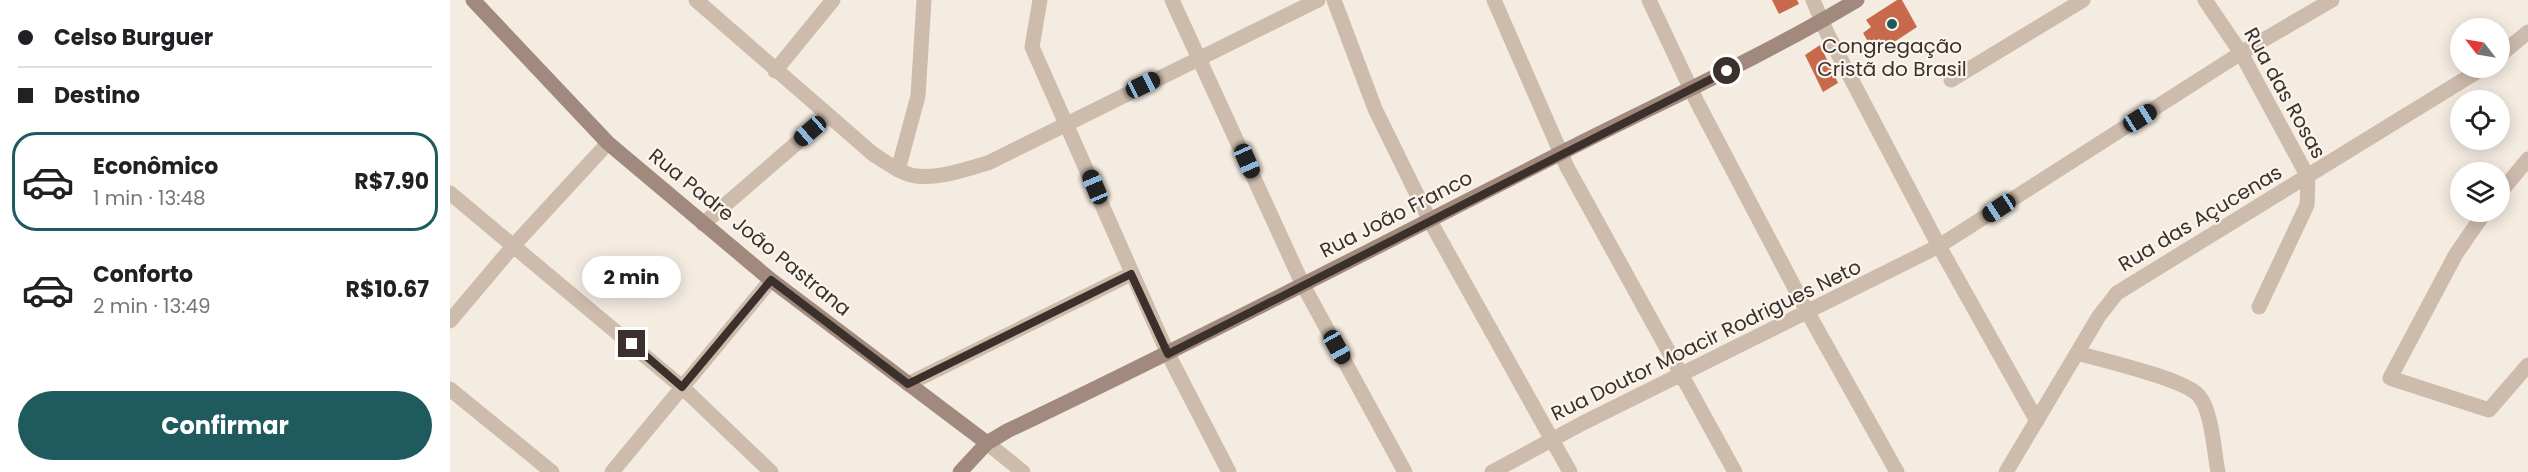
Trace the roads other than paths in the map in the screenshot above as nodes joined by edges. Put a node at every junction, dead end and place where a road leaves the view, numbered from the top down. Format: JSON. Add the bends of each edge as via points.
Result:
{"nodes":[{"id":1,"x":473,"y":0,"type":"edge"},
{"id":2,"x":696,"y":0,"type":"edge"},
{"id":3,"x":833,"y":0,"type":"edge"},
{"id":4,"x":924,"y":0,"type":"edge"},
{"id":5,"x":1040,"y":0,"type":"edge"},
{"id":6,"x":1172,"y":0,"type":"edge"},
{"id":7,"x":1318,"y":0,"type":"edge"},
{"id":8,"x":1334,"y":0,"type":"edge"},
{"id":9,"x":1494,"y":0,"type":"edge"},
{"id":10,"x":1649,"y":0,"type":"edge"},
{"id":11,"x":1813,"y":0,"type":"edge"},
{"id":12,"x":1857,"y":0,"type":"edge"},
{"id":13,"x":2083,"y":0,"type":"edge"},
{"id":14,"x":2205,"y":0,"type":"edge"},
{"id":15,"x":2332,"y":0,"type":"edge"},
{"id":16,"x":1821,"y":21,"type":"junction"},
{"id":17,"x":2528,"y":32,"type":"edge"},
{"id":18,"x":2510,"y":47,"type":"edge"},
{"id":19,"x":2241,"y":53,"type":"junction"},
{"id":20,"x":1200,"y":58,"type":"junction"},
{"id":21,"x":775,"y":71,"type":"junction"},
{"id":22,"x":2467,"y":78,"type":"edge"},
{"id":23,"x":1951,"y":80,"type":"dead end"},
{"id":24,"x":1692,"y":89,"type":"junction"},
{"id":25,"x":828,"y":116,"type":"junction"},
{"id":26,"x":1068,"y":122,"type":"junction"},
{"id":27,"x":608,"y":143,"type":"junction"},
{"id":28,"x":1562,"y":152,"type":"junction"},
{"id":29,"x":2528,"y":159,"type":"edge"},
{"id":30,"x":898,"y":170,"type":"junction"},
{"id":31,"x":2308,"y":177,"type":"junction"},
{"id":32,"x":2510,"y":181,"type":"edge"},
{"id":33,"x":450,"y":193,"type":"edge"},
{"id":34,"x":1430,"y":221,"type":"junction"},
{"id":35,"x":2478,"y":222,"type":"edge"},
{"id":36,"x":703,"y":224,"type":"junction"},
{"id":37,"x":514,"y":244,"type":"junction"},
{"id":38,"x":1939,"y":246,"type":"junction"},
{"id":39,"x":1131,"y":274,"type":"junction"},
{"id":40,"x":771,"y":280,"type":"junction"},
{"id":41,"x":1303,"y":285,"type":"junction"},
{"id":42,"x":2259,"y":306,"type":"dead end"},
{"id":43,"x":1808,"y":313,"type":"junction"},
{"id":44,"x":450,"y":321,"type":"edge"},
{"id":45,"x":2077,"y":353,"type":"junction"},
{"id":46,"x":1168,"y":354,"type":"junction"},
{"id":47,"x":2528,"y":365,"type":"edge"},
{"id":48,"x":1682,"y":374,"type":"junction"},
{"id":49,"x":908,"y":384,"type":"junction"},
{"id":50,"x":682,"y":387,"type":"junction"},
{"id":51,"x":450,"y":389,"type":"edge"},
{"id":52,"x":2037,"y":422,"type":"junction"},
{"id":53,"x":1553,"y":439,"type":"junction"},
{"id":54,"x":987,"y":443,"type":"junction"},
{"id":55,"x":552,"y":472,"type":"edge"},
{"id":56,"x":612,"y":472,"type":"edge"},
{"id":57,"x":771,"y":472,"type":"edge"},
{"id":58,"x":960,"y":472,"type":"edge"},
{"id":59,"x":1023,"y":472,"type":"edge"},
{"id":60,"x":1229,"y":472,"type":"edge"},
{"id":61,"x":1406,"y":472,"type":"edge"},
{"id":62,"x":1492,"y":472,"type":"edge"},
{"id":63,"x":1570,"y":472,"type":"edge"},
{"id":64,"x":1735,"y":472,"type":"edge"},
{"id":65,"x":1897,"y":472,"type":"edge"},
{"id":66,"x":2006,"y":472,"type":"edge"},
{"id":67,"x":2218,"y":472,"type":"edge"}],
"edges":[{"from":1,"to":27,"type":"street","name":"Rua Padre João Pastrana"},
{"from":2,"to":21,"type":"street"},
{"from":3,"to":21,"type":"street"},
{"from":4,"to":30,"type":"street","via":[[918,96]]},
{"from":5,"to":26,"type":"street","via":[[1032,47]]},
{"from":6,"to":20,"type":"street"},
{"from":7,"to":20,"type":"street"},
{"from":8,"to":34,"type":"street","via":[[1375,110]]},
{"from":9,"to":28,"type":"street"},
{"from":10,"to":24,"type":"street"},
{"from":11,"to":16,"type":"street"},
{"from":12,"to":16,"type":"street","name":"Rua João Franco"},
{"from":13,"to":23,"type":"street"},
{"from":14,"to":19,"type":"street","name":"Rua das Rosas"},
{"from":15,"to":19,"type":"street","name":"Rua Doutor Moacir Rodrigues Neto"},
{"from":16,"to":24,"type":"street","name":"Rua João Franco"},
{"from":16,"to":38,"type":"street"},
{"from":17,"to":18,"type":"street"},
{"from":19,"to":31,"type":"street","name":"Rua das Rosas"},
{"from":19,"to":38,"type":"street","name":"Rua Doutor Moacir Rodrigues Neto"},
{"from":20,"to":26,"type":"street"},
{"from":20,"to":41,"type":"street"},
{"from":21,"to":25,"type":"street"},
{"from":22,"to":31,"type":"street","name":"Rua das Açucenas"},
{"from":24,"to":28,"type":"street","name":"Rua João Franco"},
{"from":24,"to":43,"type":"street"},
{"from":25,"to":30,"type":"street"},
{"from":25,"to":36,"type":"street"},
{"from":26,"to":30,"type":"street","via":[[988,163],[916,176]]},
{"from":26,"to":39,"type":"street"},
{"from":27,"to":36,"type":"street","name":"Rua Padre João Pastrana"},
{"from":27,"to":37,"type":"street"},
{"from":28,"to":34,"type":"street","name":"Rua João Franco"},
{"from":28,"to":48,"type":"street"},
{"from":29,"to":32,"type":"street"},
{"from":31,"to":42,"type":"street","via":[[2307,205]]},
{"from":31,"to":45,"type":"street","name":"Rua das Açucenas","via":[[2117,293],[2098,316]]},
{"from":33,"to":37,"type":"street"},
{"from":34,"to":41,"type":"street","name":"Rua João Franco"},
{"from":34,"to":53,"type":"street"},
{"from":35,"to":47,"type":"street","via":[[2456,254],[2390,378],[2489,410]]},
{"from":36,"to":40,"type":"street","name":"Rua Padre João Pastrana"},
{"from":37,"to":44,"type":"street"},
{"from":37,"to":50,"type":"street"},
{"from":38,"to":43,"type":"street","name":"Rua Doutor Moacir Rodrigues Neto"},
{"from":38,"to":52,"type":"street"},
{"from":39,"to":46,"type":"street"},
{"from":39,"to":49,"type":"street"},
{"from":40,"to":49,"type":"street","name":"Rua Padre João Pastrana"},
{"from":40,"to":50,"type":"street"},
{"from":41,"to":46,"type":"street","name":"Rua João Franco"},
{"from":41,"to":61,"type":"street"},
{"from":43,"to":48,"type":"street","name":"Rua Doutor Moacir Rodrigues Neto"},
{"from":43,"to":65,"type":"street"},
{"from":45,"to":52,"type":"street","name":"Rua das Açucenas"},
{"from":45,"to":67,"type":"street","via":[[2182,384],[2199,394],[2206,409]]},
{"from":46,"to":54,"type":"street","name":"Rua João Franco"},
{"from":46,"to":60,"type":"street"},
{"from":48,"to":53,"type":"street","name":"Rua Doutor Moacir Rodrigues Neto"},
{"from":48,"to":64,"type":"street"},
{"from":49,"to":54,"type":"street","name":"Rua Padre João Pastrana"},
{"from":50,"to":56,"type":"street"},
{"from":50,"to":57,"type":"street"},
{"from":51,"to":55,"type":"street"},
{"from":52,"to":66,"type":"street","name":"Rua das Açucenas"},
{"from":53,"to":62,"type":"street","name":"Rua Doutor Moacir Rodrigues Neto"},
{"from":53,"to":63,"type":"street"},
{"from":54,"to":58,"type":"street","name":"Rua João Franco"},
{"from":54,"to":59,"type":"street","name":"Rua Padre João Pastrana"}]}
